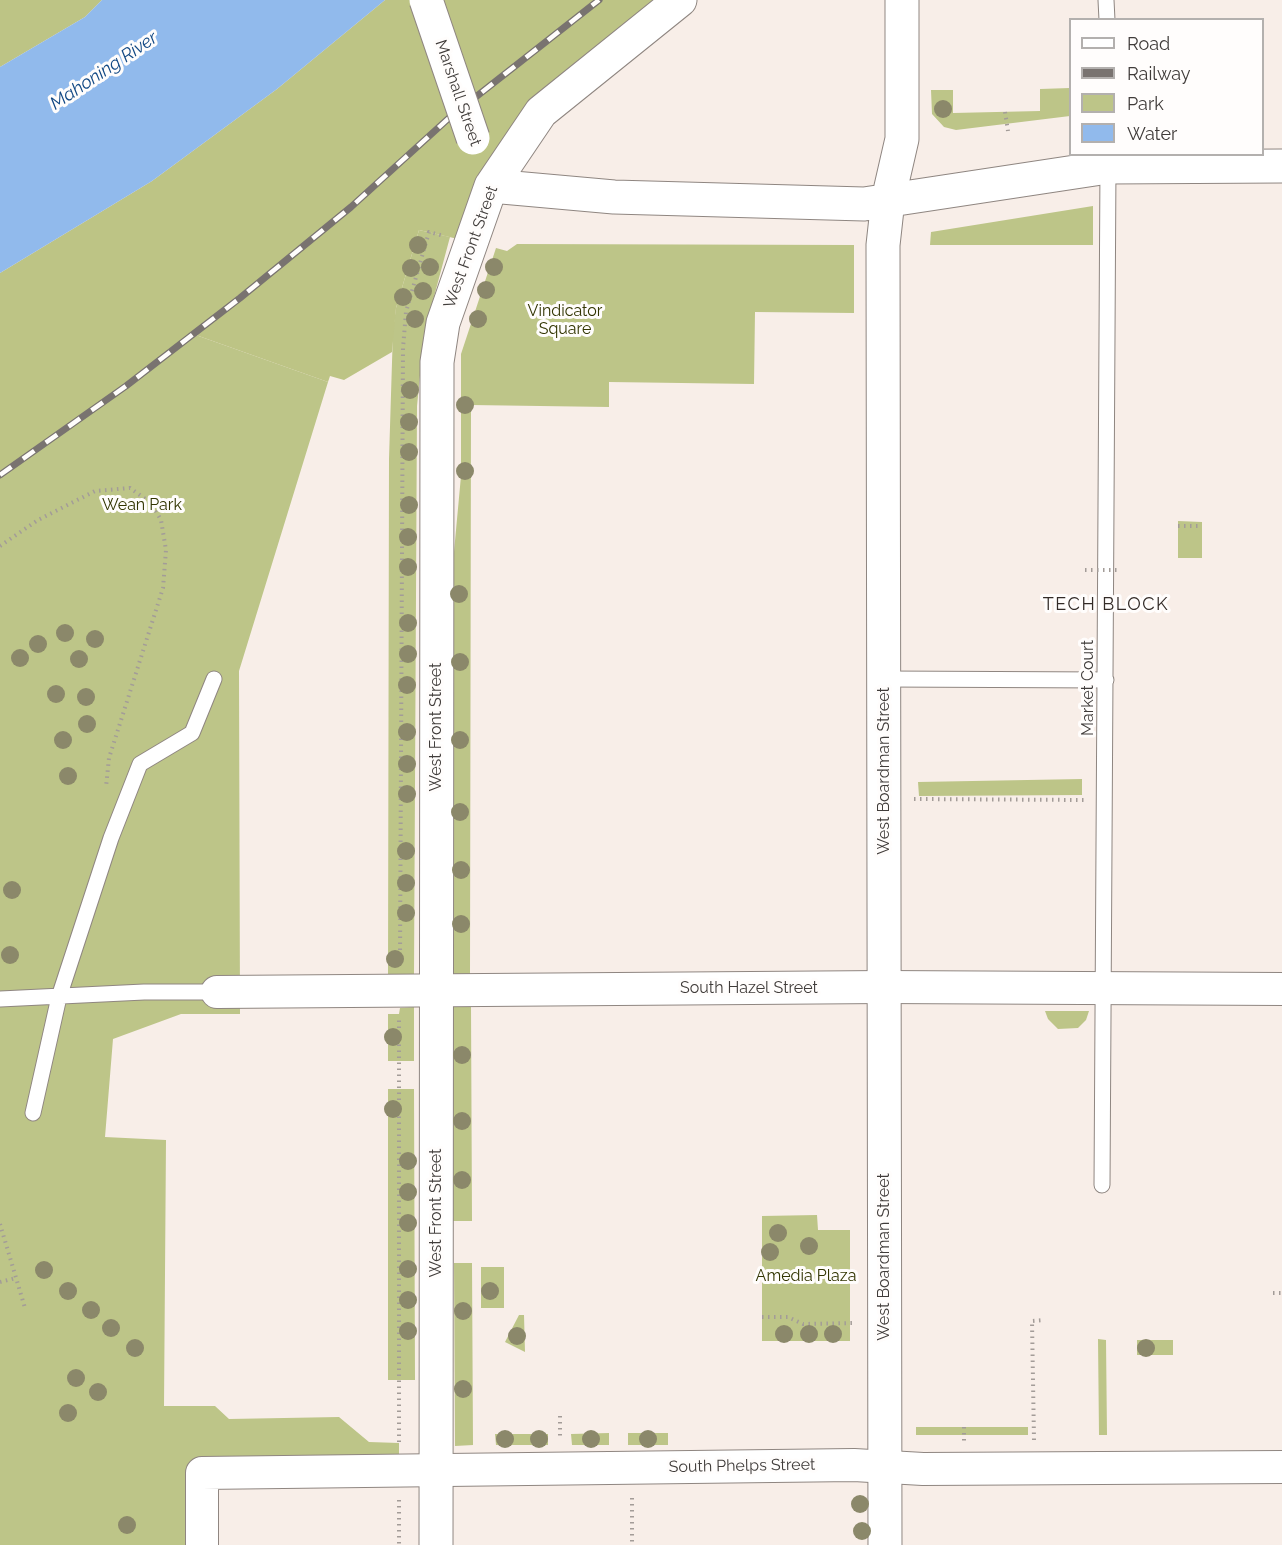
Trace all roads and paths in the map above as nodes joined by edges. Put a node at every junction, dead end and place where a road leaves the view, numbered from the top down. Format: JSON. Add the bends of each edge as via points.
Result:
{"nodes":[{"id":1,"x":426,"y":0,"type":"edge"},
{"id":2,"x":680,"y":0,"type":"edge"},
{"id":3,"x":902,"y":0,"type":"edge"},
{"id":4,"x":1106,"y":0,"type":"edge"},
{"id":5,"x":1107,"y":18,"type":"edge"},
{"id":6,"x":1005,"y":112,"type":"dead end"},
{"id":7,"x":1008,"y":131,"type":"dead end"},
{"id":8,"x":1108,"y":161,"type":"edge"},
{"id":9,"x":1282,"y":166,"type":"edge"},
{"id":10,"x":491,"y":186,"type":"junction"},
{"id":11,"x":888,"y":200,"type":"junction"},
{"id":12,"x":400,"y":457,"type":"dead end"},
{"id":13,"x":1178,"y":526,"type":"dead end"},
{"id":14,"x":1202,"y":526,"type":"dead end"},
{"id":15,"x":0,"y":546,"type":"edge"},
{"id":16,"x":1085,"y":570,"type":"dead end"},
{"id":17,"x":1120,"y":570,"type":"dead end"},
{"id":18,"x":214,"y":679,"type":"dead end"},
{"id":19,"x":884,"y":679,"type":"junction"},
{"id":20,"x":1106,"y":680,"type":"junction"},
{"id":21,"x":105,"y":793,"type":"dead end"},
{"id":22,"x":884,"y":799,"type":"junction"},
{"id":23,"x":1105,"y":800,"type":"junction"},
{"id":24,"x":399,"y":974,"type":"dead end"},
{"id":25,"x":884,"y":987,"type":"junction"},
{"id":26,"x":1104,"y":988,"type":"junction"},
{"id":27,"x":1282,"y":989,"type":"edge"},
{"id":28,"x":436,"y":991,"type":"junction"},
{"id":29,"x":217,"y":992,"type":"joint"},
{"id":30,"x":59,"y":997,"type":"junction"},
{"id":31,"x":0,"y":999,"type":"edge"},
{"id":32,"x":399,"y":1014,"type":"dead end"},
{"id":33,"x":33,"y":1113,"type":"dead end"},
{"id":34,"x":1102,"y":1185,"type":"dead end"},
{"id":35,"x":0,"y":1224,"type":"edge"},
{"id":36,"x":16,"y":1278,"type":"junction"},
{"id":37,"x":0,"y":1282,"type":"edge"},
{"id":38,"x":1273,"y":1293,"type":"dead end"},
{"id":39,"x":1282,"y":1293,"type":"edge"},
{"id":40,"x":25,"y":1308,"type":"dead end"},
{"id":41,"x":762,"y":1317,"type":"dead end"},
{"id":42,"x":1044,"y":1320,"type":"dead end"},
{"id":43,"x":855,"y":1323,"type":"dead end"},
{"id":44,"x":560,"y":1416,"type":"dead end"},
{"id":45,"x":560,"y":1445,"type":"dead end"},
{"id":46,"x":399,"y":1446,"type":"dead end"},
{"id":47,"x":1034,"y":1449,"type":"dead end"},
{"id":48,"x":885,"y":1464,"type":"junction"},
{"id":49,"x":631,"y":1467,"type":"junction"},
{"id":50,"x":1282,"y":1467,"type":"edge"},
{"id":51,"x":436,"y":1469,"type":"junction"},
{"id":52,"x":399,"y":1491,"type":"dead end"},
{"id":53,"x":202,"y":1545,"type":"edge"},
{"id":54,"x":399,"y":1545,"type":"edge"},
{"id":55,"x":436,"y":1545,"type":"edge"},
{"id":56,"x":632,"y":1545,"type":"edge"},
{"id":57,"x":885,"y":1545,"type":"edge"}],
"edges":[{"from":1,"to":10,"type":"street","name":"Marshall Street","bridge":true},
{"from":2,"to":10,"type":"street","name":"West Front Street","via":[[542,112]]},
{"from":3,"to":11,"type":"street","name":"West Boardman Street","via":[[902,139]]},
{"from":4,"to":5,"type":"lane"},
{"from":6,"to":7,"type":"path"},
{"from":8,"to":9,"type":"street"},
{"from":8,"to":11,"type":"street"},
{"from":8,"to":20,"type":"lane","name":"Market Court"},
{"from":10,"to":11,"type":"street","via":[[614,197],[864,204]]},
{"from":10,"to":28,"type":"street","name":"West Front Street","via":[[443,323],[437,362]]},
{"from":11,"to":19,"type":"street","name":"West Boardman Street","via":[[883,245]]},
{"from":12,"to":24,"type":"path"},
{"from":13,"to":14,"type":"path"},
{"from":15,"to":21,"type":"path","via":[[38,520],[95,491],[130,488],[151,503],[161,520],[166,550],[163,588],[109,758]]},
{"from":16,"to":17,"type":"path","bridge":true},
{"from":18,"to":30,"type":"lane","via":[[192,733],[140,764],[111,838]]},
{"from":19,"to":20,"type":"lane"},
{"from":19,"to":22,"type":"street","name":"West Boardman Street"},
{"from":20,"to":23,"type":"lane","name":"Market Court"},
{"from":22,"to":23,"type":"path"},
{"from":22,"to":25,"type":"street","name":"West Boardman Street"},
{"from":23,"to":26,"type":"lane","name":"Market Court"},
{"from":25,"to":26,"type":"street","name":"South Hazel Street"},
{"from":25,"to":28,"type":"street","name":"South Hazel Street"},
{"from":25,"to":48,"type":"street","name":"West Boardman Street"},
{"from":26,"to":27,"type":"street","name":"South Hazel Street"},
{"from":26,"to":34,"type":"lane","name":"Market Court"},
{"from":28,"to":29,"type":"street","name":"South Hazel Street"},
{"from":28,"to":51,"type":"street","name":"West Front Street"},
{"from":29,"to":30,"type":"lane"},
{"from":30,"to":31,"type":"lane"},
{"from":30,"to":33,"type":"lane"},
{"from":32,"to":46,"type":"path"},
{"from":35,"to":36,"type":"path"},
{"from":36,"to":37,"type":"path"},
{"from":36,"to":40,"type":"path"},
{"from":38,"to":39,"type":"path"},
{"from":41,"to":43,"type":"path","via":[[788,1317],[803,1324]]},
{"from":42,"to":47,"type":"path","via":[[1032,1321]]},
{"from":44,"to":45,"type":"path"},
{"from":48,"to":49,"type":"street","name":"South Phelps Street"},
{"from":48,"to":50,"type":"street","name":"South Phelps Street","via":[[923,1469]]},
{"from":48,"to":57,"type":"street","name":"West Boardman Street"},
{"from":49,"to":51,"type":"street","name":"South Phelps Street"},
{"from":49,"to":56,"type":"path"},
{"from":51,"to":53,"type":"street","name":"South Phelps Street","via":[[202,1473]]},
{"from":51,"to":55,"type":"street","name":"West Front Street"},
{"from":52,"to":54,"type":"path"}]}
